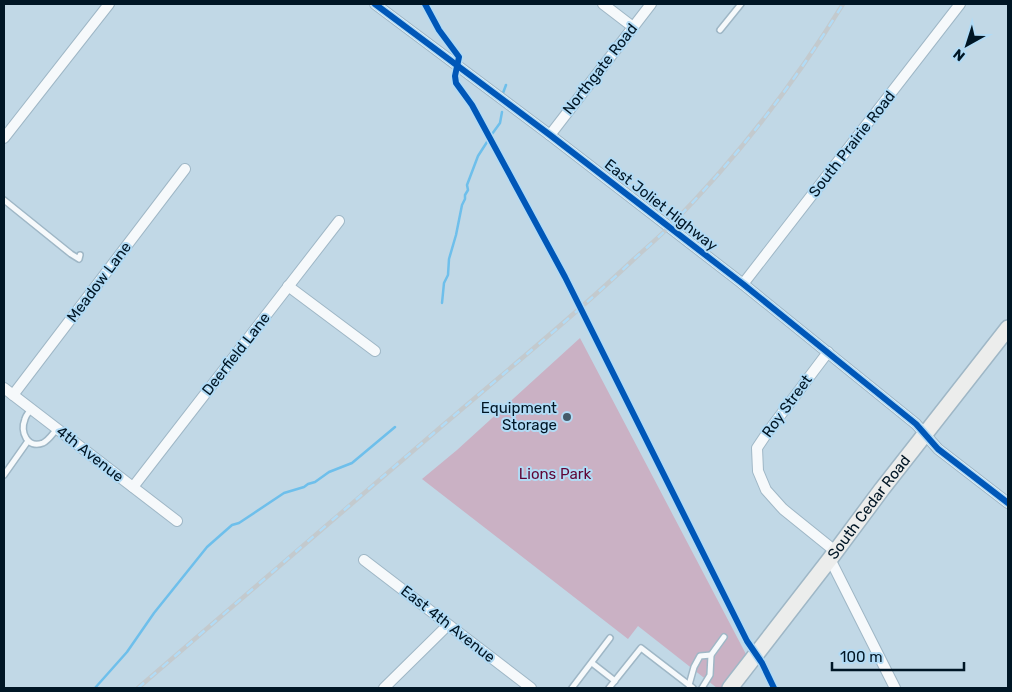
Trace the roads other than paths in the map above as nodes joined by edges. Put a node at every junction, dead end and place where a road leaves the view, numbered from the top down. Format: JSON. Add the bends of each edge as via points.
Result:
{"nodes":[{"id":1,"x":110,"y":4,"type":"edge"},
{"id":2,"x":374,"y":4,"type":"edge"},
{"id":3,"x":603,"y":4,"type":"edge"},
{"id":4,"x":651,"y":4,"type":"edge"},
{"id":5,"x":741,"y":4,"type":"edge"},
{"id":6,"x":960,"y":4,"type":"edge"},
{"id":7,"x":633,"y":27,"type":"junction"},
{"id":8,"x":720,"y":30,"type":"dead end"},
{"id":9,"x":550,"y":135,"type":"junction"},
{"id":10,"x":4,"y":138,"type":"edge"},
{"id":11,"x":185,"y":169,"type":"dead end"},
{"id":12,"x":4,"y":200,"type":"edge"},
{"id":13,"x":338,"y":221,"type":"dead end"},
{"id":14,"x":80,"y":254,"type":"dead end"},
{"id":15,"x":744,"y":284,"type":"junction"},
{"id":16,"x":288,"y":286,"type":"junction"},
{"id":17,"x":1008,"y":328,"type":"edge"},
{"id":18,"x":375,"y":352,"type":"dead end"},
{"id":19,"x":828,"y":352,"type":"junction"},
{"id":20,"x":4,"y":388,"type":"edge"},
{"id":21,"x":13,"y":395,"type":"junction"},
{"id":22,"x":31,"y":409,"type":"junction"},
{"id":23,"x":57,"y":428,"type":"junction"},
{"id":24,"x":925,"y":434,"type":"junction"},
{"id":25,"x":28,"y":442,"type":"junction"},
{"id":26,"x":4,"y":475,"type":"edge"},
{"id":27,"x":133,"y":487,"type":"junction"},
{"id":28,"x":1008,"y":503,"type":"edge"},
{"id":29,"x":177,"y":521,"type":"dead end"},
{"id":30,"x":833,"y":555,"type":"junction"},
{"id":31,"x":364,"y":560,"type":"dead end"},
{"id":32,"x":448,"y":625,"type":"junction"},
{"id":33,"x":724,"y":637,"type":"dead end"},
{"id":34,"x":610,"y":638,"type":"dead end"},
{"id":35,"x":711,"y":655,"type":"junction"},
{"id":36,"x":592,"y":663,"type":"junction"},
{"id":37,"x":615,"y":681,"type":"junction"},
{"id":38,"x":691,"y":687,"type":"edge"},
{"id":39,"x":384,"y":688,"type":"edge"},
{"id":40,"x":531,"y":688,"type":"edge"},
{"id":41,"x":572,"y":688,"type":"edge"},
{"id":42,"x":610,"y":688,"type":"edge"},
{"id":43,"x":702,"y":688,"type":"edge"},
{"id":44,"x":730,"y":688,"type":"edge"},
{"id":45,"x":895,"y":688,"type":"edge"}],
"edges":[{"from":1,"to":10,"type":"street"},
{"from":2,"to":9,"type":"street","name":"East Joliet Highway"},
{"from":3,"to":7,"type":"street"},
{"from":4,"to":7,"type":"street","name":"Northgate Road"},
{"from":5,"to":8,"type":"lane"},
{"from":6,"to":15,"type":"street","name":"South Prairie Road"},
{"from":7,"to":9,"type":"street","name":"Northgate Road"},
{"from":9,"to":15,"type":"street","name":"East Joliet Highway"},
{"from":11,"to":21,"type":"street","name":"Meadow Lane"},
{"from":12,"to":14,"type":"lane","via":[[71,254],[79,259]]},
{"from":13,"to":16,"type":"street","name":"Deerfield Lane"},
{"from":15,"to":19,"type":"street","name":"East Joliet Highway"},
{"from":16,"to":18,"type":"street"},
{"from":16,"to":27,"type":"street","name":"Deerfield Lane"},
{"from":17,"to":24,"type":"main road","name":"South Cedar Road"},
{"from":19,"to":24,"type":"street","name":"East Joliet Highway"},
{"from":19,"to":30,"type":"street","name":"Roy Street","via":[[757,448],[758,471],[766,490]]},
{"from":20,"to":21,"type":"street","name":"4th Avenue"},
{"from":21,"to":22,"type":"street","name":"4th Avenue"},
{"from":22,"to":23,"type":"street","name":"4th Avenue"},
{"from":22,"to":25,"type":"lane","via":[[24,424]]},
{"from":23,"to":25,"type":"lane","via":[[43,443]]},
{"from":23,"to":27,"type":"street","name":"4th Avenue"},
{"from":24,"to":28,"type":"street","name":"East Joliet Highway","via":[[938,449]]},
{"from":24,"to":30,"type":"main road","name":"South Cedar Road"},
{"from":25,"to":26,"type":"lane"},
{"from":27,"to":29,"type":"street","name":"4th Avenue"},
{"from":30,"to":44,"type":"main road","name":"South Cedar Road"},
{"from":30,"to":45,"type":"street"},
{"from":31,"to":32,"type":"street","name":"East 4th Avenue"},
{"from":32,"to":39,"type":"street"},
{"from":32,"to":40,"type":"street","name":"East 4th Avenue"},
{"from":33,"to":35,"type":"lane"},
{"from":34,"to":36,"type":"lane"},
{"from":35,"to":38,"type":"lane","via":[[700,656],[694,667]]},
{"from":35,"to":43,"type":"lane","via":[[710,675]]},
{"from":36,"to":37,"type":"lane"},
{"from":36,"to":41,"type":"lane"},
{"from":37,"to":38,"type":"lane","via":[[640,648]]},
{"from":37,"to":42,"type":"lane"}]}
